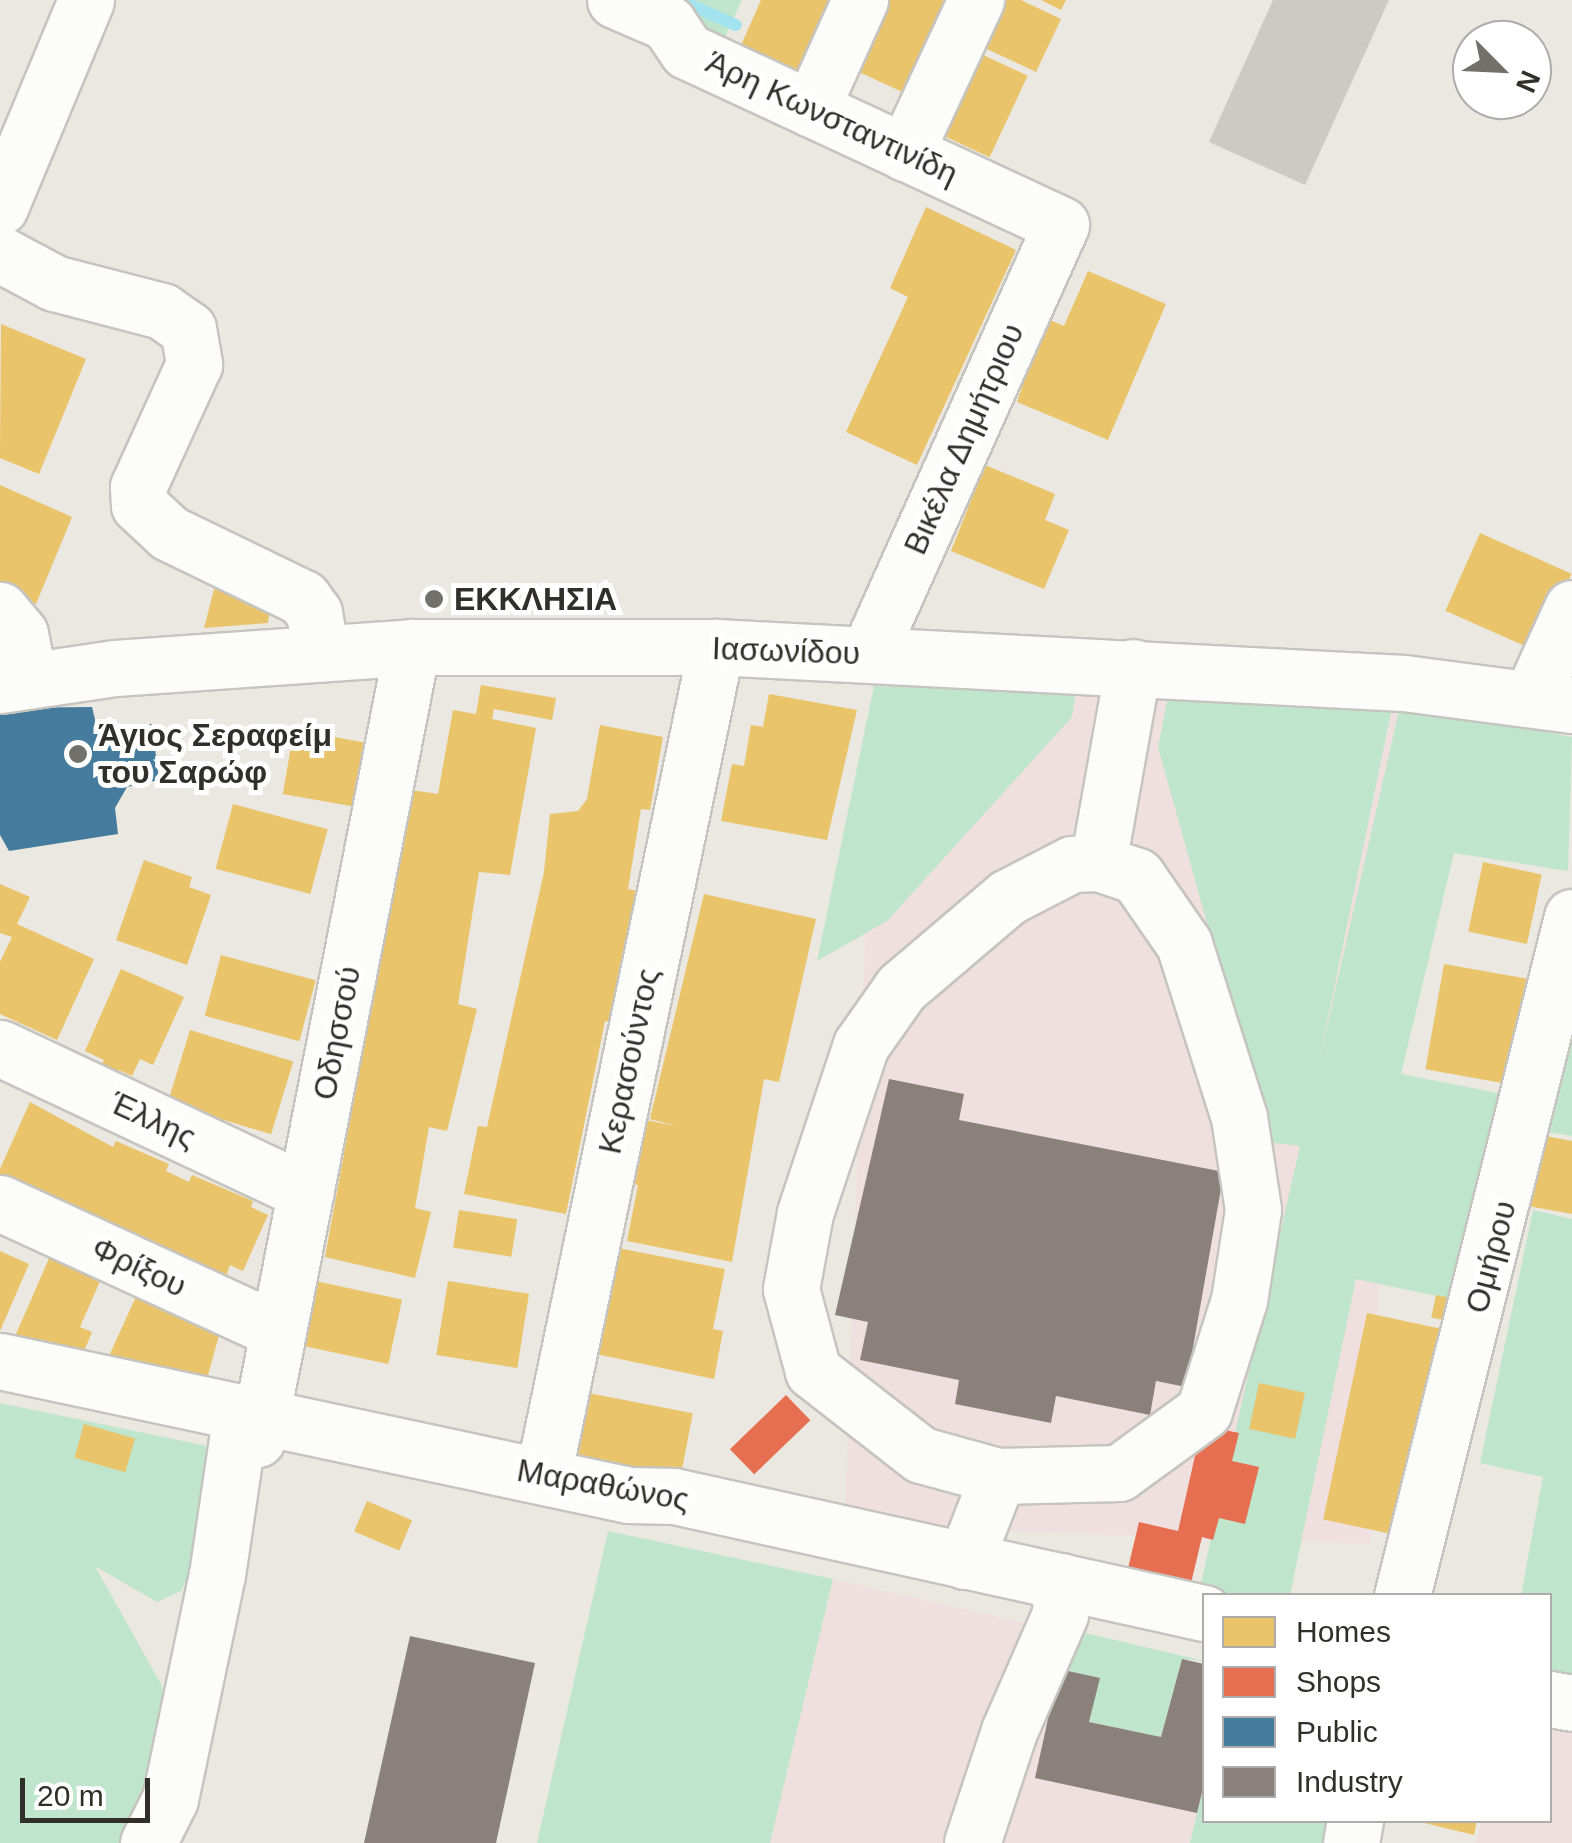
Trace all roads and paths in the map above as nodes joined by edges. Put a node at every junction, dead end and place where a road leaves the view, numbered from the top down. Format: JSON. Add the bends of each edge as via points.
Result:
{"nodes":[{"id":1,"x":86,"y":0,"type":"edge"},
{"id":2,"x":614,"y":0,"type":"edge"},
{"id":3,"x":860,"y":0,"type":"edge"},
{"id":4,"x":976,"y":0,"type":"edge"},
{"id":5,"x":811,"y":109,"type":"junction"},
{"id":6,"x":905,"y":153,"type":"junction"},
{"id":7,"x":0,"y":207,"type":"edge"},
{"id":8,"x":1061,"y":225,"type":"joint"},
{"id":9,"x":0,"y":254,"type":"edge"},
{"id":10,"x":1572,"y":608,"type":"edge"},
{"id":11,"x":0,"y":610,"type":"edge"},
{"id":12,"x":412,"y":647,"type":"junction"},
{"id":13,"x":716,"y":647,"type":"junction"},
{"id":14,"x":321,"y":654,"type":"junction"},
{"id":15,"x":868,"y":654,"type":"junction"},
{"id":16,"x":1133,"y":668,"type":"junction"},
{"id":17,"x":14,"y":682,"type":"edge"},
{"id":18,"x":1551,"y":702,"type":"edge"},
{"id":19,"x":1098,"y":863,"type":"junction"},
{"id":20,"x":1572,"y":917,"type":"edge"},
{"id":21,"x":0,"y":1048,"type":"edge"},
{"id":22,"x":306,"y":1192,"type":"junction"},
{"id":23,"x":0,"y":1203,"type":"edge"},
{"id":24,"x":278,"y":1331,"type":"junction"},
{"id":25,"x":0,"y":1361,"type":"edge"},
{"id":26,"x":260,"y":1418,"type":"junction"},
{"id":27,"x":543,"y":1476,"type":"junction"},
{"id":28,"x":998,"y":1476,"type":"junction"},
{"id":29,"x":965,"y":1561,"type":"junction"},
{"id":30,"x":1061,"y":1580,"type":"junction"},
{"id":31,"x":1403,"y":1593,"type":"edge"},
{"id":32,"x":1202,"y":1612,"type":"edge"},
{"id":33,"x":148,"y":1843,"type":"edge"},
{"id":34,"x":973,"y":1843,"type":"edge"}],
"edges":[{"from":1,"to":7,"type":"street"},
{"from":2,"to":5,"type":"street","name":"Άρη Κωνσταντινίδη","via":[[668,23],[686,51]]},
{"from":3,"to":5,"type":"street"},
{"from":4,"to":6,"type":"street"},
{"from":5,"to":6,"type":"street","name":"Άρη Κωνσταντινίδη"},
{"from":6,"to":8,"type":"street","name":"Άρη Κωνσταντινίδη"},
{"from":8,"to":15,"type":"street","name":"Βικέλα Δημήτριου"},
{"from":9,"to":14,"type":"street","via":[[54,283],[162,311],[188,329],[194,364],[138,486],[139,505],[169,533],[303,598],[314,613]]},
{"from":10,"to":18,"type":"street"},
{"from":11,"to":17,"type":"street","via":[[20,634]]},
{"from":12,"to":13,"type":"street","name":"Ιασωνίδου"},
{"from":12,"to":14,"type":"street","name":"Ιασωνίδου"},
{"from":12,"to":22,"type":"street","name":"Οδησσού"},
{"from":13,"to":15,"type":"street","name":"Ιασωνίδου"},
{"from":13,"to":27,"type":"street","name":"Κερασούντος"},
{"from":14,"to":17,"type":"street","name":"Ιασωνίδου"},
{"from":15,"to":16,"type":"street","name":"Ιασωνίδου"},
{"from":16,"to":18,"type":"street","name":"Ιασωνίδου","via":[[1404,684]]},
{"from":16,"to":19,"type":"street"},
{"from":19,"to":28,"type":"street","via":[[1136,876],[1184,944],[1238,1117],[1248,1173],[1253,1210],[1240,1300],[1204,1410],[1119,1474]]},
{"from":19,"to":28,"type":"street","via":[[1072,864],[1008,896],[900,988],[861,1045],[805,1213],[791,1289],[813,1372],[922,1455]]},
{"from":20,"to":31,"type":"street","name":"Ομήρου"},
{"from":21,"to":22,"type":"street","name":"Έλλης"},
{"from":22,"to":24,"type":"street","name":"Οδησσού"},
{"from":23,"to":24,"type":"street","name":"Φρίξου"},
{"from":24,"to":26,"type":"street","name":"Οδησσού"},
{"from":25,"to":26,"type":"street","name":"Μαραθώνος"},
{"from":26,"to":27,"type":"street","name":"Μαραθώνος"},
{"from":26,"to":33,"type":"street","via":[[258,1439],[237,1440],[217,1575],[170,1799]]},
{"from":27,"to":29,"type":"street","name":"Μαραθώνος","via":[[629,1495],[674,1496]]},
{"from":28,"to":29,"type":"street"},
{"from":29,"to":30,"type":"street","name":"Μαραθώνος"},
{"from":30,"to":32,"type":"street","name":"Μαραθώνος"},
{"from":30,"to":34,"type":"street","via":[[1060,1614]]}]}
